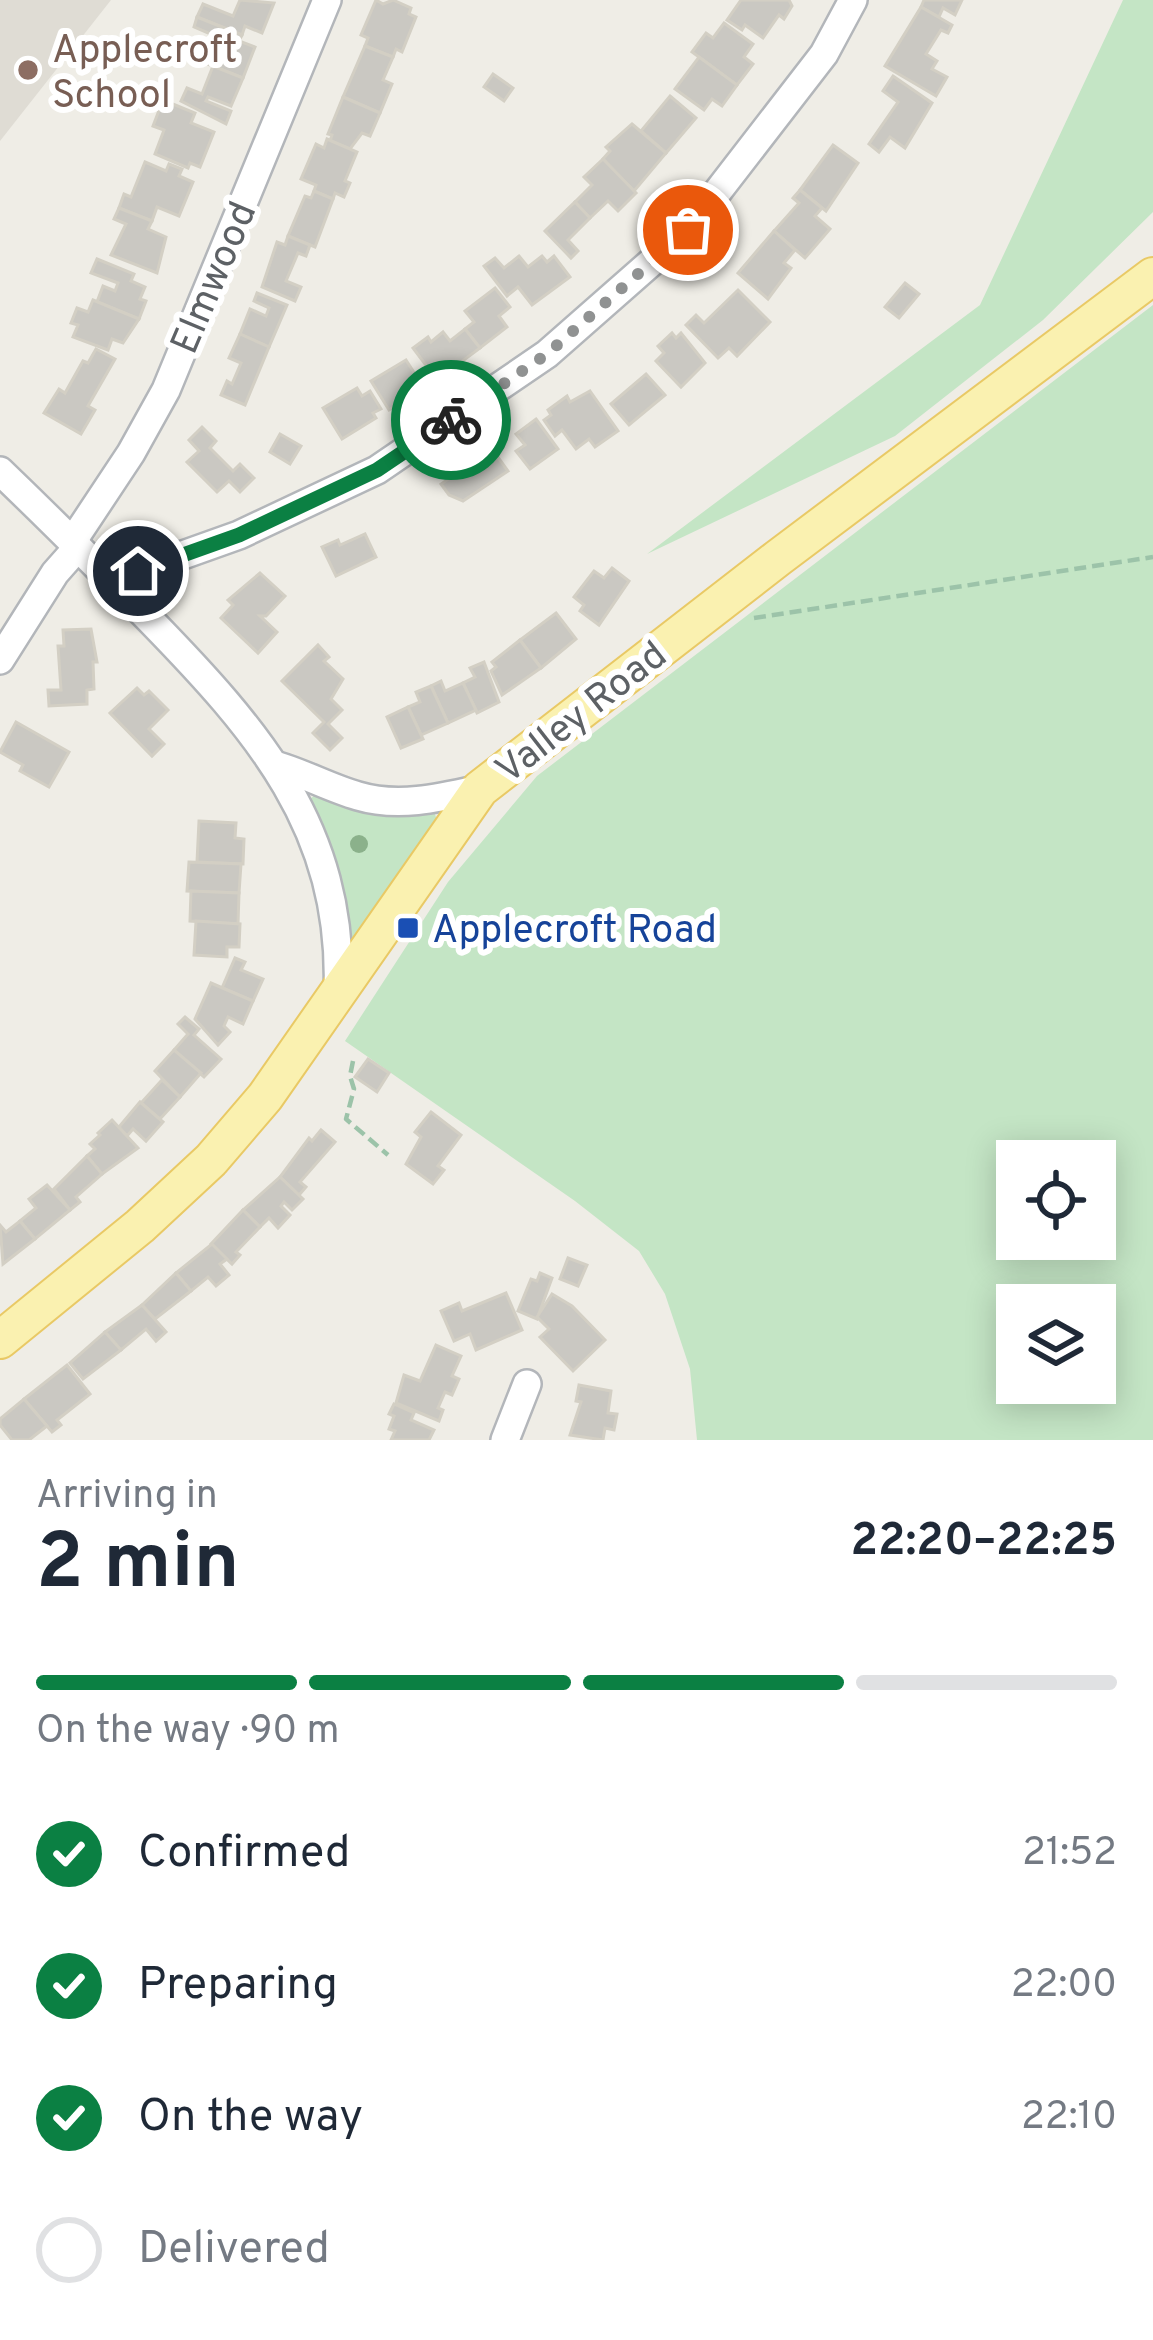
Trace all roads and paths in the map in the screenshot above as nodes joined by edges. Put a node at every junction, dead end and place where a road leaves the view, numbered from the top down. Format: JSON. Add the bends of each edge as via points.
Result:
{"nodes":[{"id":1,"x":327,"y":0,"type":"edge"},
{"id":2,"x":854,"y":0,"type":"edge"},
{"id":3,"x":1153,"y":277,"type":"edge"},
{"id":4,"x":0,"y":471,"type":"edge"},
{"id":5,"x":75,"y":544,"type":"junction"},
{"id":6,"x":1153,"y":557,"type":"edge"},
{"id":7,"x":116,"y":586,"type":"junction"},
{"id":8,"x":707,"y":612,"type":"junction"},
{"id":9,"x":0,"y":660,"type":"edge"},
{"id":10,"x":278,"y":766,"type":"junction"},
{"id":11,"x":480,"y":790,"type":"junction"},
{"id":12,"x":338,"y":992,"type":"junction"},
{"id":13,"x":353,"y":1061,"type":"dead end"},
{"id":14,"x":388,"y":1155,"type":"dead end"},
{"id":15,"x":0,"y":1340,"type":"edge"},
{"id":16,"x":527,"y":1384,"type":"dead end"},
{"id":17,"x":505,"y":1440,"type":"edge"}],
"edges":[{"from":1,"to":5,"type":"street","name":"Elmwood","via":[[166,390]]},
{"from":2,"to":7,"type":"street","via":[[824,54],[688,230],[547,354],[377,470]]},
{"from":3,"to":8,"type":"main road","name":"Valley Road"},
{"from":4,"to":5,"type":"street"},
{"from":5,"to":7,"type":"street"},
{"from":5,"to":9,"type":"street","name":"Elmwood"},
{"from":6,"to":8,"type":"path","via":[[743,620]]},
{"from":7,"to":10,"type":"street"},
{"from":8,"to":11,"type":"main road","name":"Valley Road"},
{"from":10,"to":11,"type":"street","via":[[387,802]]},
{"from":10,"to":12,"type":"street","via":[[320,853],[334,905]]},
{"from":11,"to":12,"type":"main road","name":"Valley Road"},
{"from":12,"to":15,"type":"main road","name":"Valley Road","via":[[211,1160]]},
{"from":13,"to":14,"type":"path","via":[[346,1119]]},
{"from":16,"to":17,"type":"street"}]}
